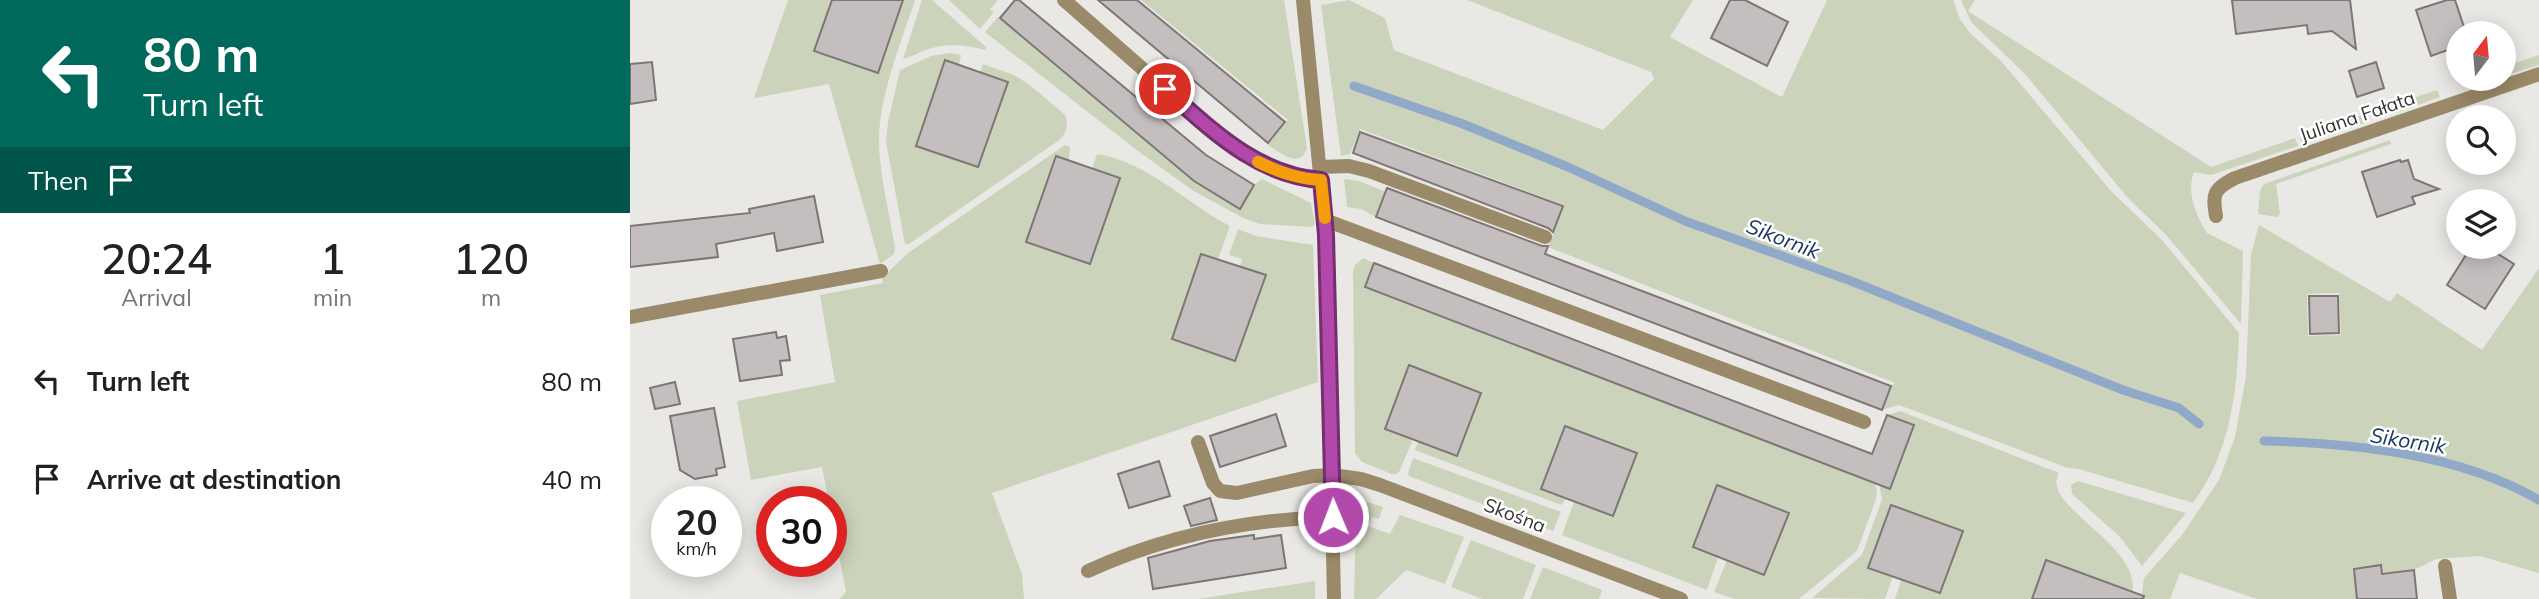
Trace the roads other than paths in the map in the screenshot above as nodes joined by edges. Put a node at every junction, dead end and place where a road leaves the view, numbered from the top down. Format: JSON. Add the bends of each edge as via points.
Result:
{"nodes":[{"id":1,"x":1063,"y":0,"type":"edge"},
{"id":2,"x":1303,"y":0,"type":"edge"},
{"id":3,"x":2539,"y":74,"type":"edge"},
{"id":4,"x":1321,"y":174,"type":"junction"},
{"id":5,"x":2216,"y":216,"type":"dead end"},
{"id":6,"x":1325,"y":220,"type":"junction"},
{"id":7,"x":1545,"y":237,"type":"dead end"},
{"id":8,"x":881,"y":271,"type":"dead end"},
{"id":9,"x":630,"y":317,"type":"edge"},
{"id":10,"x":1864,"y":422,"type":"dead end"},
{"id":11,"x":1198,"y":442,"type":"dead end"},
{"id":12,"x":1332,"y":475,"type":"junction"},
{"id":13,"x":1333,"y":517,"type":"junction"},
{"id":14,"x":2445,"y":566,"type":"dead end"},
{"id":15,"x":1088,"y":571,"type":"dead end"},
{"id":16,"x":1334,"y":599,"type":"edge"},
{"id":17,"x":1681,"y":599,"type":"edge"},
{"id":18,"x":2449,"y":599,"type":"edge"}],
"edges":[{"from":1,"to":4,"type":"street","via":[[1226,142],[1278,172],[1303,179]]},
{"from":2,"to":4,"type":"street"},
{"from":3,"to":5,"type":"street","name":"Juliana Fałata","via":[[2235,178],[2216,191]]},
{"from":4,"to":6,"type":"street"},
{"from":4,"to":7,"type":"street","via":[[1349,166],[1369,171]]},
{"from":6,"to":10,"type":"street"},
{"from":6,"to":12,"type":"street"},
{"from":8,"to":9,"type":"street"},
{"from":11,"to":12,"type":"street","name":"Skośna","via":[[1220,491],[1237,493]]},
{"from":12,"to":13,"type":"street"},
{"from":12,"to":17,"type":"street","name":"Skośna","via":[[1380,485]]},
{"from":13,"to":15,"type":"street","via":[[1271,520],[1214,530],[1128,553]]},
{"from":13,"to":16,"type":"street"},
{"from":14,"to":18,"type":"street"}]}
